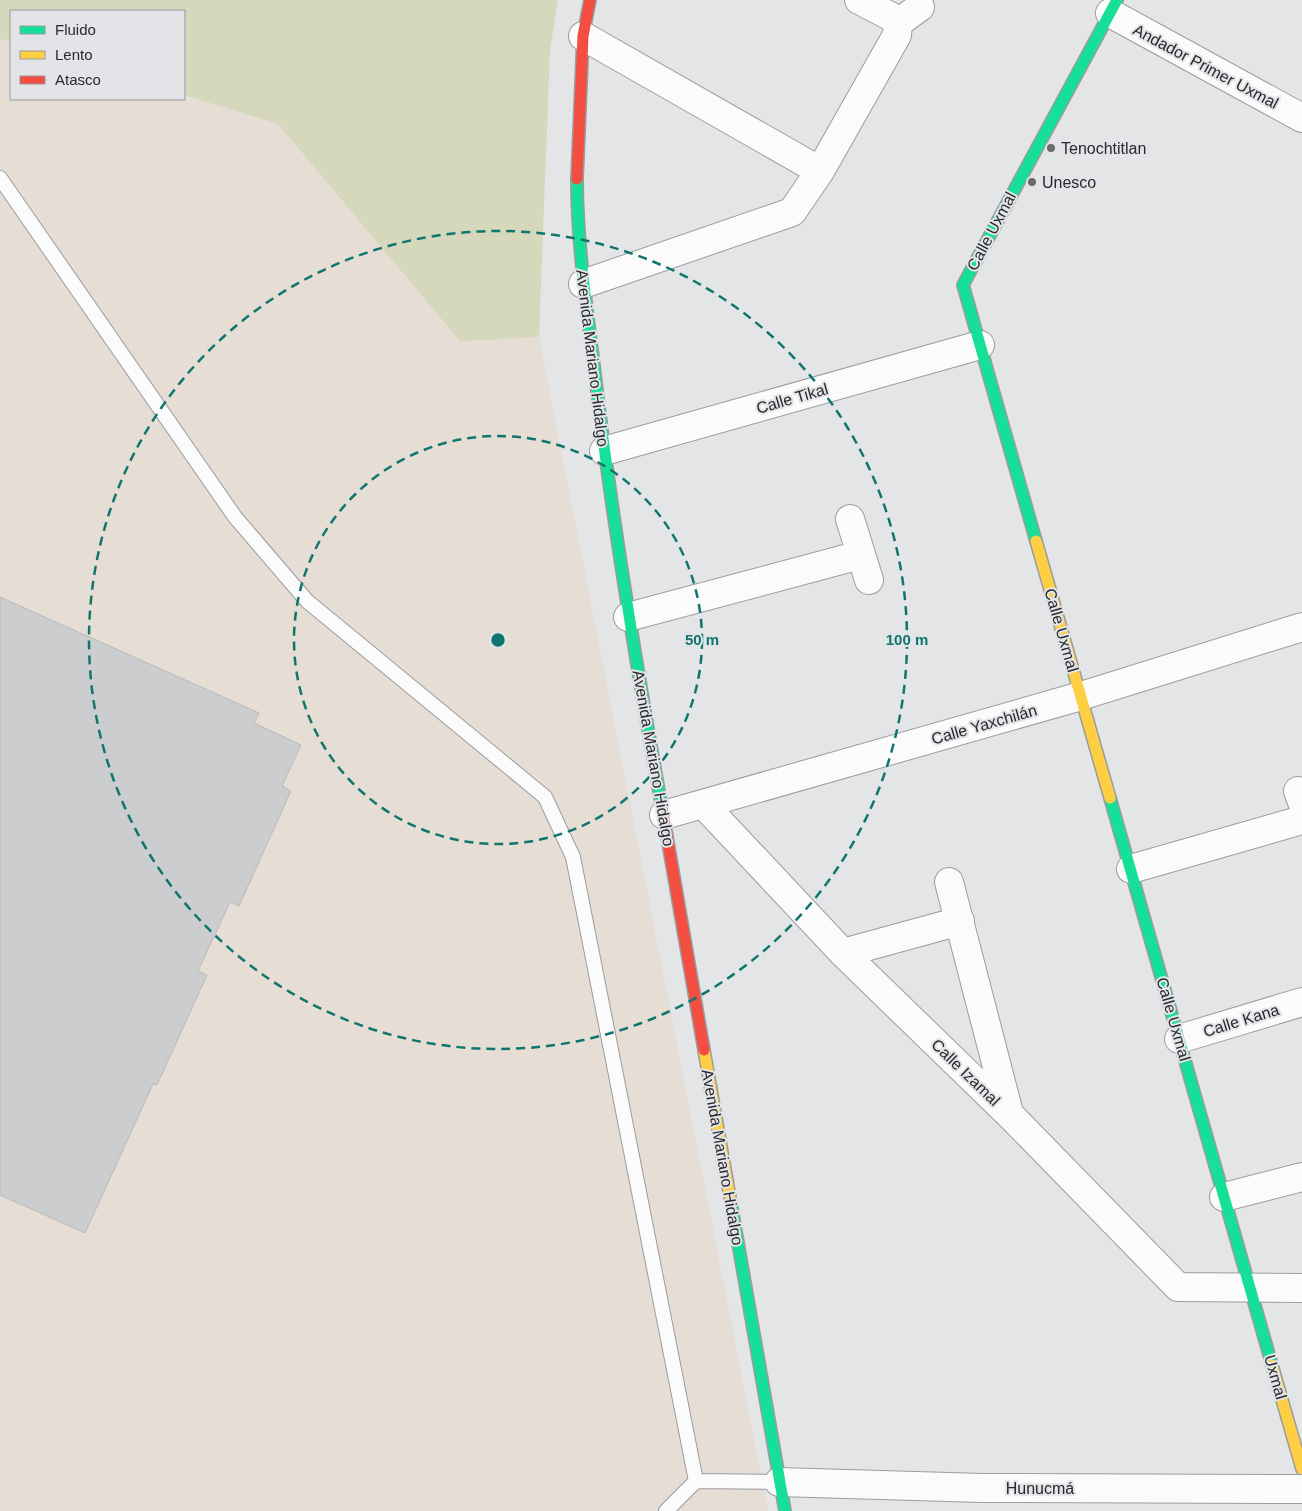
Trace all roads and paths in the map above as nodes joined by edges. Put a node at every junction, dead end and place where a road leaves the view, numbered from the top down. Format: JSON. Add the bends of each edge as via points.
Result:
{"nodes":[{"id":1,"x":590,"y":0,"type":"edge"},
{"id":2,"x":859,"y":0,"type":"edge"},
{"id":3,"x":920,"y":7,"type":"dead end"},
{"id":4,"x":1113,"y":7,"type":"edge"},
{"id":5,"x":898,"y":23,"type":"junction"},
{"id":6,"x":583,"y":36,"type":"junction"},
{"id":7,"x":1302,"y":118,"type":"edge"},
{"id":8,"x":820,"y":171,"type":"junction"},
{"id":9,"x":0,"y":178,"type":"edge"},
{"id":10,"x":583,"y":284,"type":"junction"},
{"id":11,"x":980,"y":345,"type":"junction"},
{"id":12,"x":604,"y":451,"type":"junction"},
{"id":13,"x":850,"y":519,"type":"dead end"},
{"id":14,"x":860,"y":555,"type":"junction"},
{"id":15,"x":869,"y":580,"type":"dead end"},
{"id":16,"x":628,"y":618,"type":"junction"},
{"id":17,"x":1302,"y":626,"type":"edge"},
{"id":18,"x":1081,"y":696,"type":"junction"},
{"id":19,"x":704,"y":805,"type":"junction"},
{"id":20,"x":664,"y":815,"type":"junction"},
{"id":21,"x":1302,"y":820,"type":"edge"},
{"id":22,"x":1131,"y":869,"type":"junction"},
{"id":23,"x":949,"y":882,"type":"dead end"},
{"id":24,"x":960,"y":921,"type":"junction"},
{"id":25,"x":844,"y":953,"type":"junction"},
{"id":26,"x":1302,"y":1002,"type":"edge"},
{"id":27,"x":1179,"y":1039,"type":"junction"},
{"id":28,"x":1009,"y":1113,"type":"junction"},
{"id":29,"x":1302,"y":1177,"type":"edge"},
{"id":30,"x":1224,"y":1197,"type":"junction"},
{"id":31,"x":1250,"y":1286,"type":"junction"},
{"id":32,"x":1302,"y":1288,"type":"edge"},
{"id":33,"x":1302,"y":1469,"type":"edge"},
{"id":34,"x":696,"y":1481,"type":"junction"},
{"id":35,"x":779,"y":1482,"type":"junction"},
{"id":36,"x":1302,"y":1489,"type":"edge"},
{"id":37,"x":936,"y":1499,"type":"edge"},
{"id":38,"x":986,"y":1500,"type":"edge"},
{"id":39,"x":1127,"y":1500,"type":"edge"},
{"id":40,"x":666,"y":1511,"type":"edge"},
{"id":41,"x":785,"y":1511,"type":"edge"}],
"edges":[{"from":1,"to":6,"type":"street","name":"Avenida Mariano Hidalgo"},
{"from":2,"to":5,"type":"street"},
{"from":3,"to":5,"type":"street"},
{"from":4,"to":7,"type":"street","name":"Andador Primer Uxmal"},
{"from":4,"to":11,"type":"street","name":"Calle Uxmal","via":[[963,285]]},
{"from":5,"to":8,"type":"street","via":[[897,35]]},
{"from":6,"to":8,"type":"street"},
{"from":6,"to":10,"type":"street","name":"Avenida Mariano Hidalgo","via":[[576,222]]},
{"from":8,"to":10,"type":"street","via":[[792,212]]},
{"from":9,"to":34,"type":"lane","via":[[235,518],[307,601],[545,797],[573,857]]},
{"from":10,"to":12,"type":"street","name":"Avenida Mariano Hidalgo"},
{"from":11,"to":12,"type":"street","name":"Calle Tikal"},
{"from":11,"to":18,"type":"street","name":"Calle Uxmal"},
{"from":12,"to":16,"type":"street","name":"Avenida Mariano Hidalgo"},
{"from":13,"to":14,"type":"street"},
{"from":14,"to":15,"type":"street"},
{"from":14,"to":16,"type":"street"},
{"from":16,"to":20,"type":"street","name":"Avenida Mariano Hidalgo"},
{"from":17,"to":18,"type":"street","name":"Calle Yaxchilán"},
{"from":18,"to":19,"type":"street","name":"Calle Yaxchilán"},
{"from":18,"to":22,"type":"street","name":"Calle Uxmal"},
{"from":19,"to":20,"type":"street","name":"Calle Yaxchilán"},
{"from":19,"to":25,"type":"street","name":"Calle Izamal"},
{"from":20,"to":35,"type":"street","name":"Avenida Mariano Hidalgo"},
{"from":21,"to":22,"type":"street"},
{"from":22,"to":27,"type":"street","name":"Calle Uxmal"},
{"from":23,"to":24,"type":"street"},
{"from":24,"to":25,"type":"street"},
{"from":24,"to":28,"type":"street"},
{"from":25,"to":28,"type":"street","name":"Calle Izamal"},
{"from":26,"to":27,"type":"street","name":"Calle Kana"},
{"from":27,"to":30,"type":"street","name":"Calle Uxmal"},
{"from":28,"to":31,"type":"street","name":"Calle Izamal","via":[[1178,1287]]},
{"from":29,"to":30,"type":"street"},
{"from":30,"to":31,"type":"street","name":"Calle Uxmal"},
{"from":31,"to":32,"type":"street","name":"Calle Izamal"},
{"from":31,"to":33,"type":"street","name":"Uxmal"},
{"from":34,"to":35,"type":"lane"},
{"from":34,"to":40,"type":"lane"},
{"from":35,"to":37,"type":"street","name":"Hunucmá"},
{"from":35,"to":41,"type":"street","name":"Avenida Mariano Hidalgo"},
{"from":36,"to":39,"type":"street","name":"Hunucmá"},
{"from":37,"to":38,"type":"street","name":"Hunucmá"},
{"from":38,"to":39,"type":"street","name":"Hunucmá"}]}
